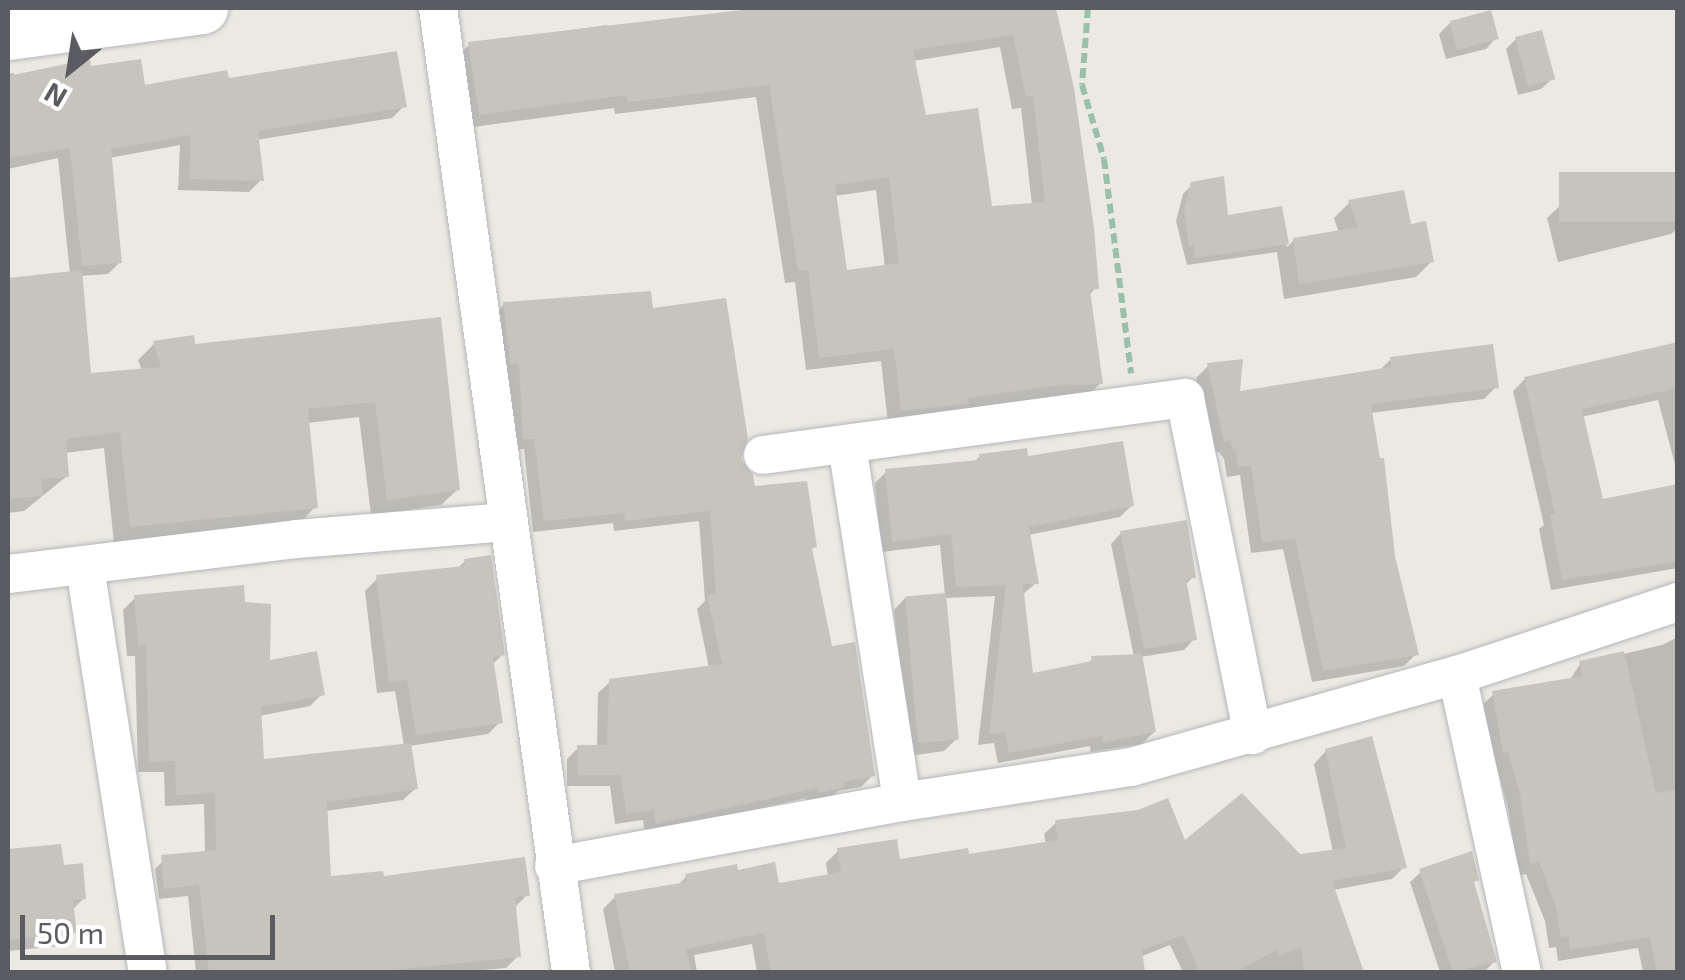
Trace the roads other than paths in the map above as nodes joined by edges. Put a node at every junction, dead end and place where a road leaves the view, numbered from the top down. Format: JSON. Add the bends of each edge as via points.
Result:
{"nodes":[{"id":1,"x":202,"y":8,"type":"edge"},
{"id":2,"x":438,"y":8,"type":"edge"},
{"id":3,"x":8,"y":34,"type":"edge"},
{"id":4,"x":847,"y":444,"type":"junction"},
{"id":5,"x":763,"y":455,"type":"dead end"},
{"id":6,"x":507,"y":522,"type":"junction"},
{"id":7,"x":85,"y":567,"type":"junction"},
{"id":8,"x":8,"y":574,"type":"edge"},
{"id":9,"x":1678,"y":602,"type":"edge"},
{"id":10,"x":1457,"y":675,"type":"junction"},
{"id":11,"x":1254,"y":735,"type":"junction"},
{"id":12,"x":902,"y":802,"type":"junction"},
{"id":13,"x":554,"y":866,"type":"junction"},
{"id":14,"x":148,"y":972,"type":"edge"},
{"id":15,"x":571,"y":972,"type":"edge"},
{"id":16,"x":1522,"y":972,"type":"edge"}],
"edges":[{"from":1,"to":3,"type":"main road"},
{"from":2,"to":6,"type":"street"},
{"from":4,"to":5,"type":"street"},
{"from":4,"to":11,"type":"street","via":[[1185,398]]},
{"from":4,"to":12,"type":"street"},
{"from":6,"to":7,"type":"street"},
{"from":6,"to":13,"type":"street"},
{"from":7,"to":8,"type":"street"},
{"from":7,"to":14,"type":"street"},
{"from":9,"to":10,"type":"street"},
{"from":10,"to":11,"type":"street"},
{"from":10,"to":16,"type":"street"},
{"from":11,"to":12,"type":"street","via":[[1131,767]]},
{"from":12,"to":13,"type":"street"},
{"from":13,"to":15,"type":"street"}]}
